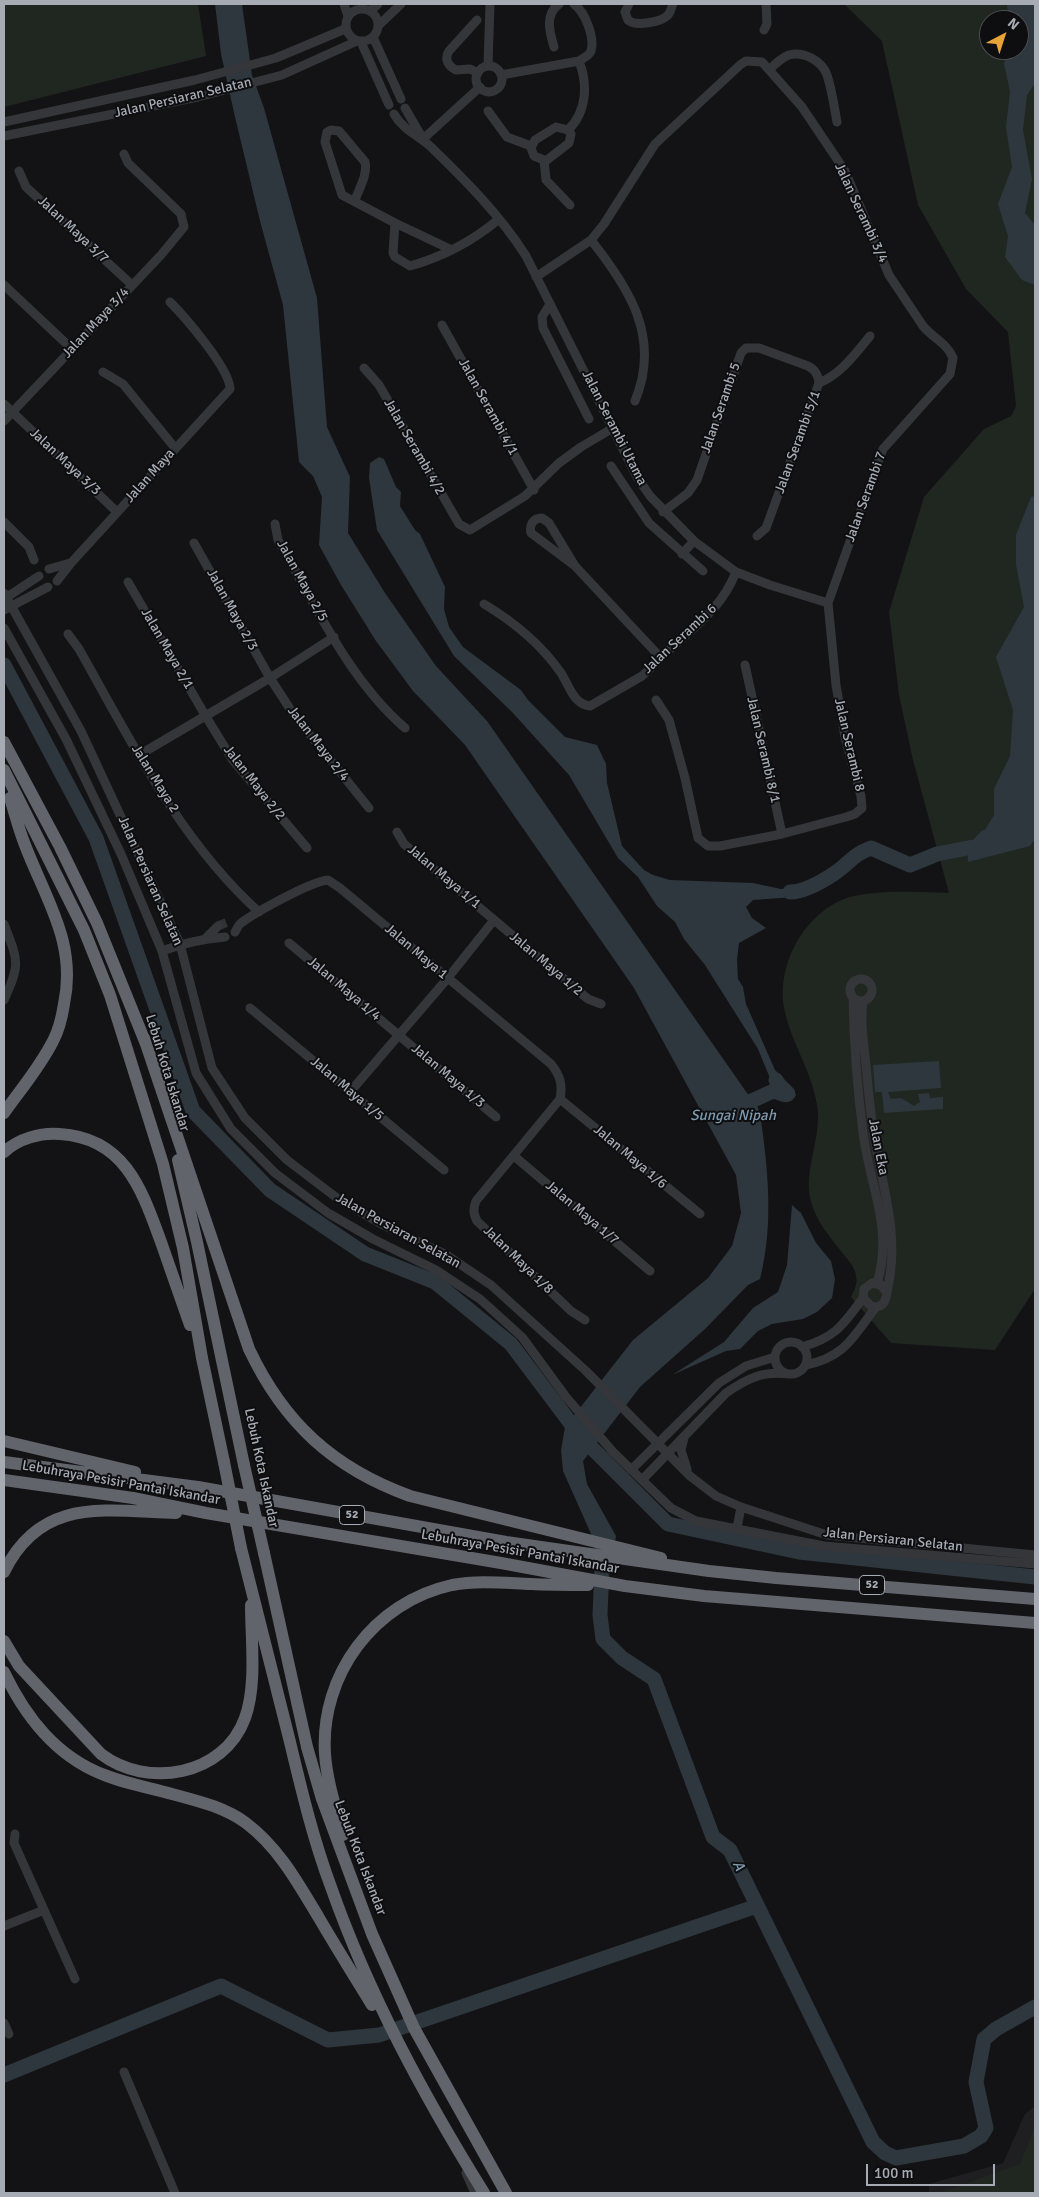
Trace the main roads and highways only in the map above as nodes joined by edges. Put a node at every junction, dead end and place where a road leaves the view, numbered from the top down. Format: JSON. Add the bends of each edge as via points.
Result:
{"nodes":[{"id":1,"x":4,"y":742,"type":"edge"},
{"id":2,"x":4,"y":770,"type":"edge"},
{"id":3,"x":4,"y":777,"type":"edge"},
{"id":4,"x":144,"y":1038,"type":"junction"},
{"id":5,"x":4,"y":1113,"type":"edge"},
{"id":6,"x":4,"y":1152,"type":"edge"},
{"id":7,"x":202,"y":1358,"type":"junction"},
{"id":8,"x":4,"y":1441,"type":"edge"},
{"id":9,"x":4,"y":1462,"type":"edge"},
{"id":10,"x":4,"y":1480,"type":"edge"},
{"id":11,"x":198,"y":1487,"type":"junction"},
{"id":12,"x":206,"y":1513,"type":"junction"},
{"id":13,"x":709,"y":1571,"type":"junction"},
{"id":14,"x":4,"y":1572,"type":"edge"},
{"id":15,"x":625,"y":1586,"type":"junction"},
{"id":16,"x":251,"y":1587,"type":"junction"},
{"id":17,"x":1035,"y":1599,"type":"edge"},
{"id":18,"x":1035,"y":1623,"type":"edge"},
{"id":19,"x":4,"y":1641,"type":"edge"},
{"id":20,"x":4,"y":1672,"type":"edge"},
{"id":21,"x":372,"y":1934,"type":"junction"},
{"id":22,"x":418,"y":2082,"type":"junction"},
{"id":23,"x":484,"y":2193,"type":"edge"},
{"id":24,"x":506,"y":2193,"type":"edge"}],
"edges":[{"from":1,"to":4,"type":"highway","name":"Lebuh Kota Iskandar","via":[[97,923]]},
{"from":2,"to":7,"type":"highway","via":[[84,930],[110,995],[163,1164],[183,1248]]},
{"from":3,"to":5,"type":"highway","via":[[24,845],[63,937],[68,967],[66,993],[54,1039],[40,1065]]},
{"from":4,"to":13,"type":"highway","via":[[249,1349],[270,1389],[300,1428],[347,1466],[410,1496]]},
{"from":4,"to":21,"type":"highway","name":"Lebuh Kota Iskandar","bridge":true,"via":[[197,1242],[307,1747],[322,1798]]},
{"from":6,"to":7,"type":"highway","via":[[35,1136],[70,1134],[100,1145],[122,1162],[147,1203]]},
{"from":7,"to":16,"type":"highway","bridge":true},
{"from":8,"to":11,"type":"highway"},
{"from":9,"to":11,"type":"highway","name":"Lebuhraya Pesisir Pantai Iskandar","number":"52"},
{"from":10,"to":12,"type":"highway","name":"Lebuhraya Pesisir Pantai Iskandar","number":"52","via":[[106,1493]]},
{"from":11,"to":13,"type":"highway","name":"Lebuhraya Pesisir Pantai Iskandar","number":"52","via":[[506,1542]]},
{"from":12,"to":14,"type":"highway","via":[[98,1511],[68,1514],[55,1518],[30,1535]]},
{"from":12,"to":15,"type":"highway","name":"Lebuhraya Pesisir Pantai Iskandar","number":"52"},
{"from":13,"to":17,"type":"highway","name":"Lebuhraya Pesisir Pantai Iskandar","number":"52"},
{"from":15,"to":18,"type":"highway","name":"Lebuhraya Pesisir Pantai Iskandar","number":"52","via":[[704,1596]]},
{"from":15,"to":21,"type":"highway","via":[[483,1582],[452,1585],[398,1608],[376,1624],[357,1646],[333,1693],[326,1723],[325,1755],[328,1784]]},
{"from":16,"to":19,"type":"highway","via":[[251,1690],[245,1718],[223,1750],[184,1772],[148,1774],[108,1760],[19,1666]]},
{"from":16,"to":22,"type":"highway","via":[[305,1803],[330,1885],[374,1993]]},
{"from":20,"to":22,"type":"highway","via":[[24,1710],[55,1746],[70,1757],[107,1776],[226,1811],[262,1836],[293,1876]]},
{"from":21,"to":24,"type":"highway","name":"Lebuh Kota Iskandar","via":[[414,2028]]},
{"from":22,"to":23,"type":"highway"}]}
